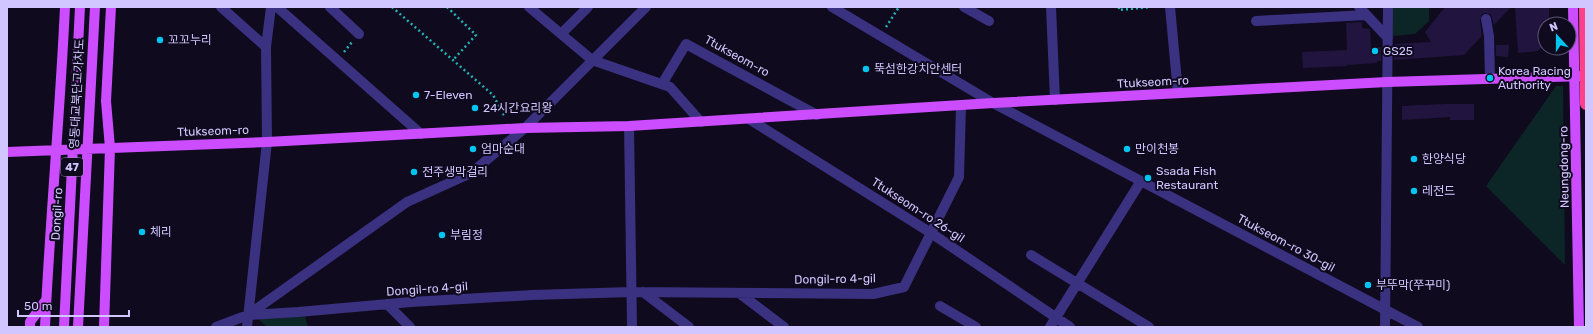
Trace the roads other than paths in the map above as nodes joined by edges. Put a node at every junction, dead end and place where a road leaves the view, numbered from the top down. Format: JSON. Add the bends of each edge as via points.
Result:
{"nodes":[{"id":1,"x":65,"y":7,"type":"edge"},
{"id":2,"x":80,"y":7,"type":"edge"},
{"id":3,"x":95,"y":7,"type":"edge"},
{"id":4,"x":111,"y":7,"type":"edge"},
{"id":5,"x":221,"y":7,"type":"edge"},
{"id":6,"x":270,"y":7,"type":"edge"},
{"id":7,"x":277,"y":7,"type":"edge"},
{"id":8,"x":330,"y":7,"type":"edge"},
{"id":9,"x":529,"y":7,"type":"edge"},
{"id":10,"x":588,"y":7,"type":"edge"},
{"id":11,"x":646,"y":7,"type":"edge"},
{"id":12,"x":832,"y":7,"type":"edge"},
{"id":13,"x":964,"y":7,"type":"edge"},
{"id":14,"x":1051,"y":7,"type":"edge"},
{"id":15,"x":1170,"y":7,"type":"edge"},
{"id":16,"x":1388,"y":7,"type":"edge"},
{"id":17,"x":1573,"y":7,"type":"edge"},
{"id":18,"x":1585,"y":7,"type":"edge"},
{"id":19,"x":1363,"y":11,"type":"edge"},
{"id":20,"x":1486,"y":19,"type":"dead end"},
{"id":21,"x":1256,"y":21,"type":"dead end"},
{"id":22,"x":989,"y":22,"type":"dead end"},
{"id":23,"x":359,"y":34,"type":"road end"},
{"id":24,"x":561,"y":34,"type":"junction"},
{"id":25,"x":1388,"y":38,"type":"junction"},
{"id":26,"x":266,"y":47,"type":"junction"},
{"id":27,"x":592,"y":60,"type":"junction"},
{"id":28,"x":1576,"y":76,"type":"junction"},
{"id":29,"x":1586,"y":76,"type":"edge"},
{"id":30,"x":1490,"y":78,"type":"junction"},
{"id":31,"x":1387,"y":82,"type":"junction"},
{"id":32,"x":662,"y":84,"type":"junction"},
{"id":33,"x":1178,"y":93,"type":"junction"},
{"id":34,"x":1055,"y":100,"type":"junction"},
{"id":35,"x":993,"y":103,"type":"junction"},
{"id":36,"x":1586,"y":104,"type":"edge"},
{"id":37,"x":961,"y":106,"type":"junction"},
{"id":38,"x":818,"y":115,"type":"junction"},
{"id":39,"x":749,"y":119,"type":"junction"},
{"id":40,"x":701,"y":122,"type":"junction"},
{"id":41,"x":629,"y":126,"type":"junction"},
{"id":42,"x":525,"y":128,"type":"junction"},
{"id":43,"x":421,"y":134,"type":"junction"},
{"id":44,"x":267,"y":142,"type":"junction"},
{"id":45,"x":110,"y":148,"type":"junction"},
{"id":46,"x":55,"y":151,"type":"junction"},
{"id":47,"x":7,"y":152,"type":"edge"},
{"id":48,"x":1141,"y":181,"type":"junction"},
{"id":49,"x":931,"y":233,"type":"junction"},
{"id":50,"x":1030,"y":255,"type":"dead end"},
{"id":51,"x":1076,"y":284,"type":"junction"},
{"id":52,"x":631,"y":292,"type":"junction"},
{"id":53,"x":643,"y":292,"type":"junction"},
{"id":54,"x":739,"y":293,"type":"junction"},
{"id":55,"x":46,"y":300,"type":"junction"},
{"id":56,"x":387,"y":304,"type":"junction"},
{"id":57,"x":940,"y":306,"type":"dead end"},
{"id":58,"x":1386,"y":310,"type":"junction"},
{"id":59,"x":248,"y":315,"type":"junction"},
{"id":60,"x":1055,"y":318,"type":"junction"},
{"id":61,"x":30,"y":327,"type":"edge"},
{"id":62,"x":45,"y":327,"type":"edge"},
{"id":63,"x":64,"y":327,"type":"edge"},
{"id":64,"x":78,"y":327,"type":"edge"},
{"id":65,"x":104,"y":327,"type":"edge"},
{"id":66,"x":216,"y":327,"type":"edge"},
{"id":67,"x":247,"y":327,"type":"edge"},
{"id":68,"x":410,"y":327,"type":"edge"},
{"id":69,"x":632,"y":327,"type":"edge"},
{"id":70,"x":689,"y":327,"type":"edge"},
{"id":71,"x":784,"y":327,"type":"edge"},
{"id":72,"x":976,"y":327,"type":"edge"},
{"id":73,"x":1050,"y":327,"type":"edge"},
{"id":74,"x":1070,"y":327,"type":"edge"},
{"id":75,"x":1150,"y":327,"type":"edge"},
{"id":76,"x":1386,"y":327,"type":"edge"},
{"id":77,"x":1418,"y":327,"type":"edge"},
{"id":78,"x":1579,"y":327,"type":"edge"}],
"edges":[{"from":1,"to":46,"type":"main road"},
{"from":2,"to":63,"type":"main road","name":"Dongil-ro","number":"47"},
{"from":3,"to":64,"type":"main road","name":"영동대교북단고가차도","number":"47"},
{"from":4,"to":45,"type":"main road","via":[[106,101]]},
{"from":5,"to":26,"type":"street"},
{"from":6,"to":26,"type":"street"},
{"from":7,"to":43,"type":"street"},
{"from":8,"to":23,"type":"street"},
{"from":9,"to":24,"type":"street"},
{"from":10,"to":24,"type":"street"},
{"from":11,"to":27,"type":"street"},
{"from":12,"to":35,"type":"street","name":"Ttukseom-ro 30-gil"},
{"from":13,"to":22,"type":"street"},
{"from":14,"to":34,"type":"street"},
{"from":15,"to":33,"type":"street"},
{"from":16,"to":25,"type":"street"},
{"from":17,"to":28,"type":"main road","name":"Neungdong-ro"},
{"from":18,"to":36,"type":"highway"},
{"from":19,"to":21,"type":"street"},
{"from":19,"to":25,"type":"street"},
{"from":20,"to":30,"type":"street"},
{"from":24,"to":27,"type":"street"},
{"from":25,"to":31,"type":"street"},
{"from":26,"to":44,"type":"street"},
{"from":27,"to":32,"type":"street"},
{"from":27,"to":42,"type":"street"},
{"from":28,"to":29,"type":"main road","name":"Ttukseom-ro"},
{"from":28,"to":30,"type":"main road","name":"Ttukseom-ro"},
{"from":28,"to":78,"type":"main road","name":"Neungdong-ro"},
{"from":30,"to":31,"type":"main road","name":"Ttukseom-ro"},
{"from":31,"to":33,"type":"main road","name":"Ttukseom-ro"},
{"from":31,"to":58,"type":"street"},
{"from":32,"to":38,"type":"street","name":"Ttukseom-ro","via":[[686,44]]},
{"from":32,"to":40,"type":"street","via":[[670,87]]},
{"from":33,"to":34,"type":"main road","name":"Ttukseom-ro"},
{"from":34,"to":35,"type":"main road","name":"Ttukseom-ro"},
{"from":35,"to":37,"type":"main road","name":"Ttukseom-ro"},
{"from":35,"to":48,"type":"street","name":"Ttukseom-ro 30-gil"},
{"from":37,"to":38,"type":"main road","name":"Ttukseom-ro"},
{"from":37,"to":49,"type":"street","name":"Dongil-ro 4-gil","via":[[959,177]]},
{"from":38,"to":39,"type":"main road","name":"Ttukseom-ro"},
{"from":39,"to":40,"type":"main road","name":"Ttukseom-ro"},
{"from":39,"to":49,"type":"street","name":"Ttukseom-ro 26-gil"},
{"from":40,"to":41,"type":"main road","name":"Ttukseom-ro"},
{"from":41,"to":42,"type":"main road","name":"Ttukseom-ro"},
{"from":41,"to":52,"type":"street"},
{"from":42,"to":43,"type":"main road","name":"Ttukseom-ro"},
{"from":42,"to":59,"type":"street","via":[[471,173],[407,202]]},
{"from":43,"to":44,"type":"main road","name":"Ttukseom-ro"},
{"from":44,"to":45,"type":"main road","name":"Ttukseom-ro"},
{"from":44,"to":59,"type":"street"},
{"from":45,"to":46,"type":"main road","name":"Ttukseom-ro"},
{"from":45,"to":65,"type":"main road"},
{"from":46,"to":47,"type":"main road","name":"Ttukseom-ro"},
{"from":46,"to":55,"type":"main road"},
{"from":48,"to":51,"type":"street"},
{"from":48,"to":58,"type":"street","name":"Ttukseom-ro 30-gil"},
{"from":49,"to":54,"type":"street","name":"Dongil-ro 4-gil","via":[[904,288],[873,294]]},
{"from":49,"to":60,"type":"street","name":"Ttukseom-ro 26-gil"},
{"from":50,"to":51,"type":"street"},
{"from":51,"to":60,"type":"street"},
{"from":51,"to":75,"type":"street"},
{"from":52,"to":53,"type":"street","name":"Dongil-ro 4-gil"},
{"from":52,"to":56,"type":"street","name":"Dongil-ro 4-gil"},
{"from":52,"to":69,"type":"street"},
{"from":53,"to":54,"type":"street","name":"Dongil-ro 4-gil"},
{"from":53,"to":70,"type":"street"},
{"from":54,"to":71,"type":"street"},
{"from":55,"to":61,"type":"main road","via":[[30,322]]},
{"from":55,"to":62,"type":"main road"},
{"from":56,"to":59,"type":"street","name":"Dongil-ro 4-gil"},
{"from":56,"to":68,"type":"street"},
{"from":57,"to":72,"type":"street"},
{"from":58,"to":76,"type":"street"},
{"from":58,"to":77,"type":"street","name":"Ttukseom-ro 30-gil"},
{"from":59,"to":66,"type":"street","name":"Dongil-ro 4-gil"},
{"from":59,"to":67,"type":"street"},
{"from":60,"to":73,"type":"street"},
{"from":60,"to":74,"type":"street","name":"Ttukseom-ro 26-gil"}]}
